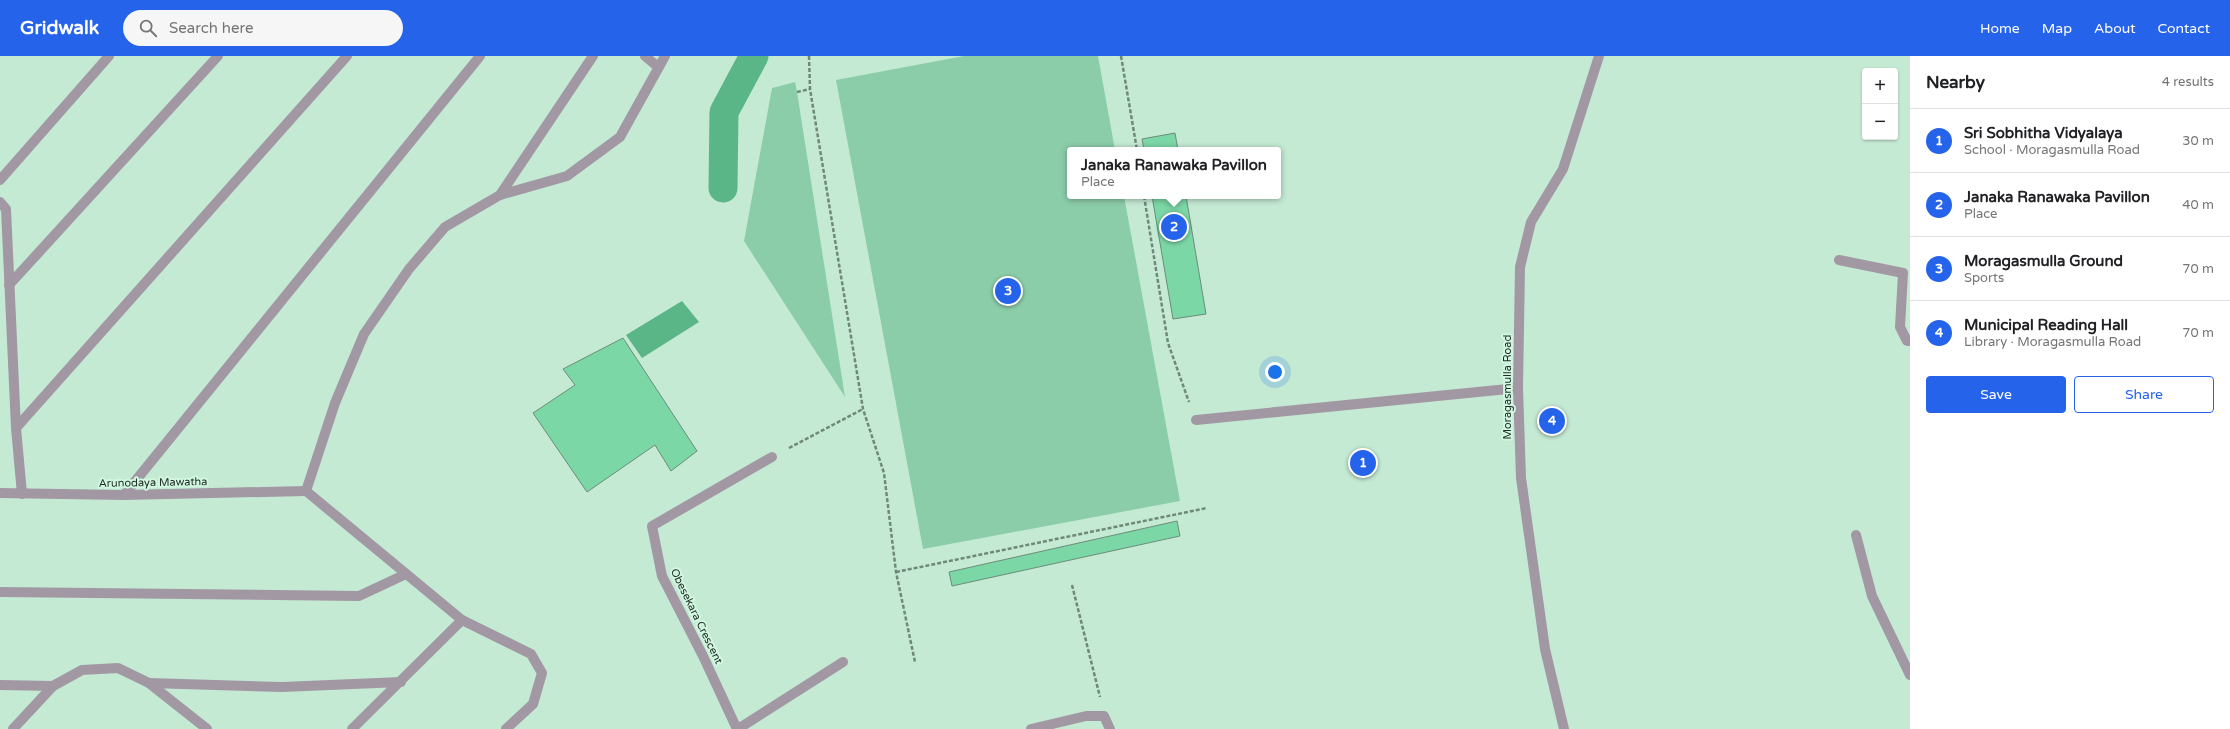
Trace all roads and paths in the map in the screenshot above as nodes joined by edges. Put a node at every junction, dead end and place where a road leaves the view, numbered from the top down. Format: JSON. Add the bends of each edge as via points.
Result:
{"nodes":[{"id":1,"x":109,"y":56,"type":"edge"},
{"id":2,"x":218,"y":56,"type":"edge"},
{"id":3,"x":347,"y":56,"type":"edge"},
{"id":4,"x":480,"y":56,"type":"edge"},
{"id":5,"x":592,"y":56,"type":"edge"},
{"id":6,"x":645,"y":56,"type":"edge"},
{"id":7,"x":665,"y":56,"type":"edge"},
{"id":8,"x":809,"y":56,"type":"edge"},
{"id":9,"x":1121,"y":56,"type":"edge"},
{"id":10,"x":1599,"y":56,"type":"edge"},
{"id":11,"x":658,"y":67,"type":"junction"},
{"id":12,"x":810,"y":89,"type":"junction"},
{"id":13,"x":797,"y":92,"type":"dead end"},
{"id":14,"x":1136,"y":147,"type":"edge"},
{"id":15,"x":0,"y":180,"type":"edge"},
{"id":16,"x":500,"y":195,"type":"junction"},
{"id":17,"x":1144,"y":199,"type":"edge"},
{"id":18,"x":0,"y":202,"type":"edge"},
{"id":19,"x":1839,"y":260,"type":"dead end"},
{"id":20,"x":10,"y":285,"type":"junction"},
{"id":21,"x":1910,"y":341,"type":"edge"},
{"id":22,"x":1518,"y":388,"type":"junction"},
{"id":23,"x":863,"y":409,"type":"junction"},
{"id":24,"x":1196,"y":420,"type":"joint"},
{"id":25,"x":16,"y":428,"type":"junction"},
{"id":26,"x":772,"y":457,"type":"joint"},
{"id":27,"x":306,"y":491,"type":"junction"},
{"id":28,"x":0,"y":493,"type":"edge"},
{"id":29,"x":22,"y":494,"type":"junction"},
{"id":30,"x":124,"y":495,"type":"junction"},
{"id":31,"x":1207,"y":508,"type":"dead end"},
{"id":32,"x":1856,"y":535,"type":"dead end"},
{"id":33,"x":896,"y":572,"type":"junction"},
{"id":34,"x":406,"y":574,"type":"junction"},
{"id":35,"x":1072,"y":585,"type":"dead end"},
{"id":36,"x":0,"y":592,"type":"edge"},
{"id":37,"x":462,"y":620,"type":"junction"},
{"id":38,"x":843,"y":662,"type":"dead end"},
{"id":39,"x":915,"y":662,"type":"dead end"},
{"id":40,"x":1910,"y":675,"type":"edge"},
{"id":41,"x":400,"y":682,"type":"junction"},
{"id":42,"x":149,"y":683,"type":"junction"},
{"id":43,"x":0,"y":685,"type":"edge"},
{"id":44,"x":53,"y":686,"type":"junction"},
{"id":45,"x":1104,"y":716,"type":"junction"},
{"id":46,"x":13,"y":729,"type":"edge"},
{"id":47,"x":207,"y":729,"type":"edge"},
{"id":48,"x":352,"y":729,"type":"edge"},
{"id":49,"x":506,"y":729,"type":"edge"},
{"id":50,"x":737,"y":729,"type":"edge"},
{"id":51,"x":1031,"y":729,"type":"edge"},
{"id":52,"x":1110,"y":729,"type":"edge"},
{"id":53,"x":1564,"y":729,"type":"edge"}],
"edges":[{"from":1,"to":15,"type":"street"},
{"from":2,"to":20,"type":"street"},
{"from":3,"to":25,"type":"street"},
{"from":4,"to":30,"type":"street"},
{"from":5,"to":16,"type":"street"},
{"from":6,"to":11,"type":"street"},
{"from":7,"to":11,"type":"street"},
{"from":8,"to":12,"type":"path"},
{"from":9,"to":14,"type":"path"},
{"from":10,"to":22,"type":"street","name":"Moragasmulla Road","via":[[1563,169],[1531,222],[1520,267]]},
{"from":11,"to":16,"type":"street","via":[[620,137],[566,176]]},
{"from":12,"to":13,"type":"path"},
{"from":12,"to":23,"type":"path"},
{"from":16,"to":27,"type":"street","via":[[444,227],[409,269],[364,334],[335,403]]},
{"from":17,"to":24,"type":"path","via":[[1168,343]]},
{"from":18,"to":20,"type":"street","via":[[6,209]]},
{"from":19,"to":21,"type":"street","via":[[1904,273],[1900,327],[1907,341]]},
{"from":20,"to":25,"type":"street"},
{"from":22,"to":24,"type":"street"},
{"from":22,"to":53,"type":"street","name":"Moragasmulla Road","via":[[1521,478],[1545,649]]},
{"from":23,"to":26,"type":"path"},
{"from":23,"to":33,"type":"path","via":[[884,473]]},
{"from":25,"to":29,"type":"street"},
{"from":26,"to":50,"type":"street","name":"Obesekara Crescent","via":[[652,526],[662,576]]},
{"from":27,"to":30,"type":"street","name":"Arunodaya Mawatha"},
{"from":27,"to":34,"type":"street"},
{"from":28,"to":29,"type":"street","name":"Arunodaya Mawatha"},
{"from":29,"to":30,"type":"street","name":"Arunodaya Mawatha"},
{"from":31,"to":33,"type":"path"},
{"from":32,"to":40,"type":"street","via":[[1872,596]]},
{"from":33,"to":39,"type":"path"},
{"from":34,"to":36,"type":"street","via":[[359,596]]},
{"from":34,"to":37,"type":"street"},
{"from":35,"to":45,"type":"path"},
{"from":37,"to":41,"type":"street"},
{"from":37,"to":49,"type":"street","via":[[531,654],[542,672],[533,704]]},
{"from":38,"to":50,"type":"street"},
{"from":41,"to":42,"type":"street","via":[[282,687]]},
{"from":41,"to":48,"type":"street"},
{"from":42,"to":44,"type":"street","via":[[118,668],[82,670]]},
{"from":42,"to":47,"type":"street"},
{"from":43,"to":44,"type":"street"},
{"from":44,"to":46,"type":"street"},
{"from":45,"to":51,"type":"street","via":[[1086,716]]},
{"from":45,"to":52,"type":"street"}]}
